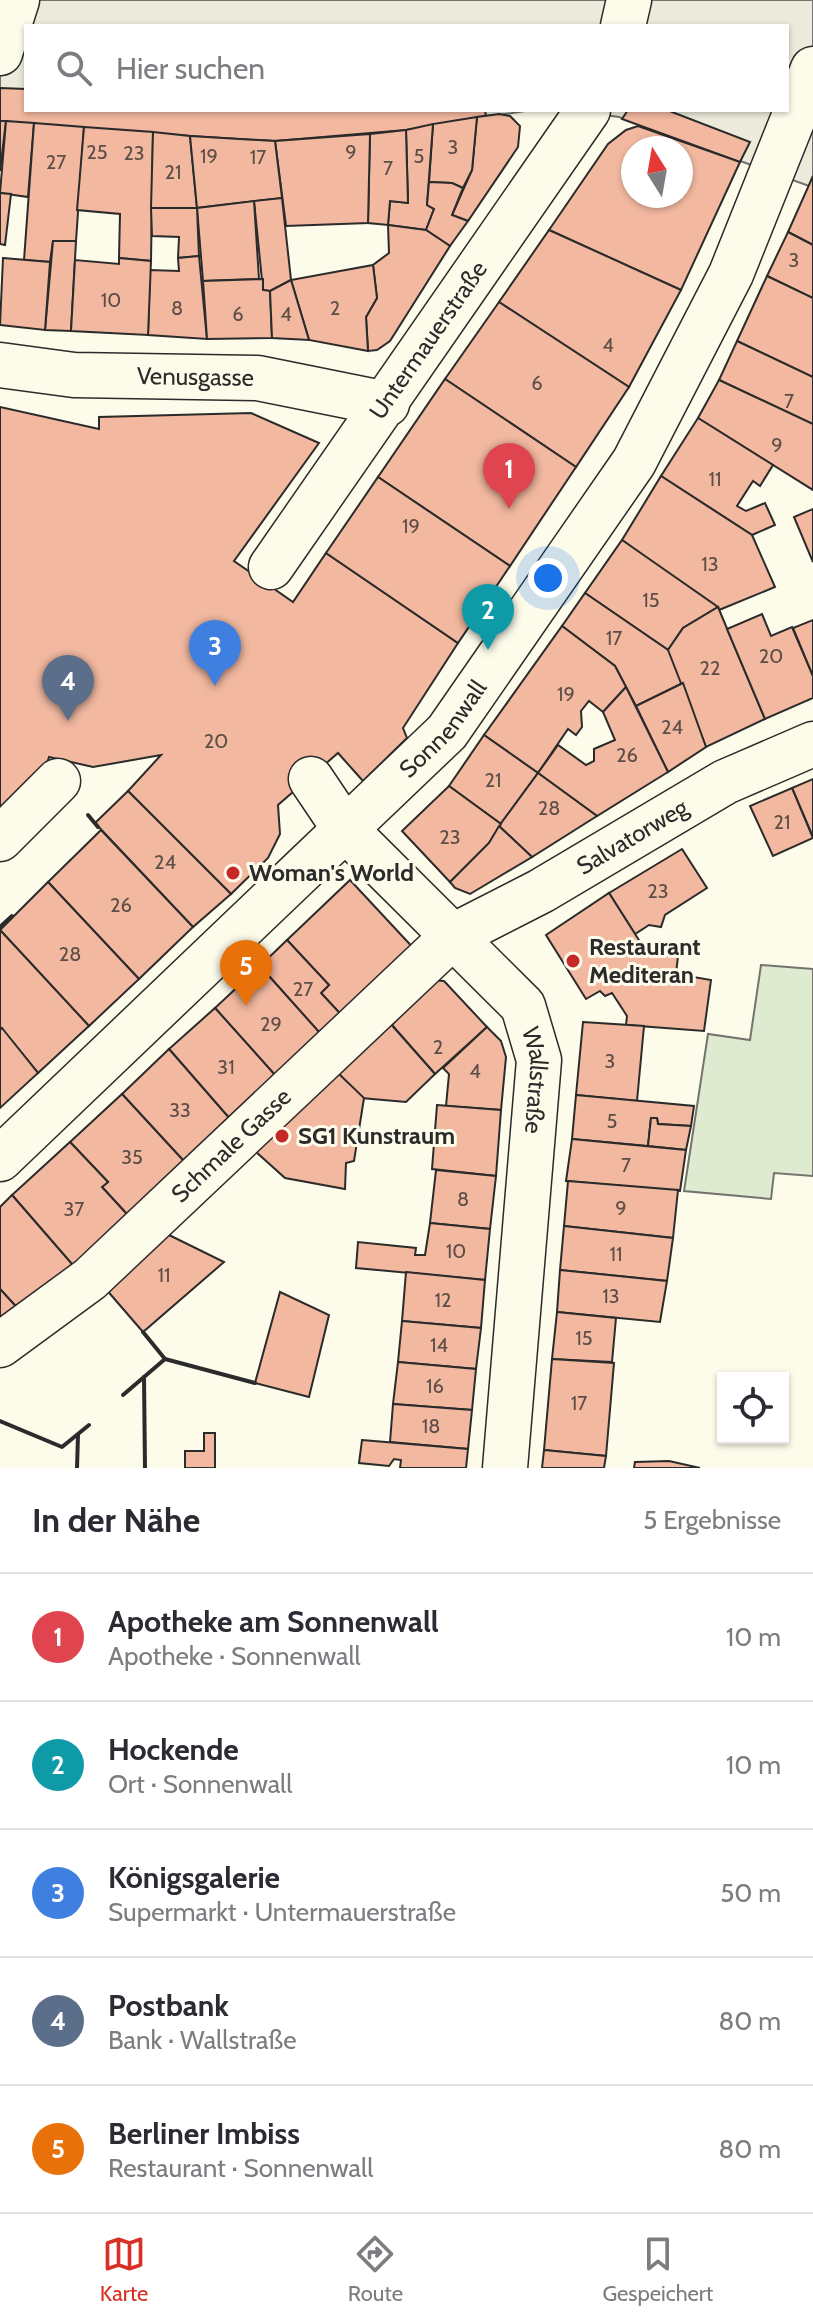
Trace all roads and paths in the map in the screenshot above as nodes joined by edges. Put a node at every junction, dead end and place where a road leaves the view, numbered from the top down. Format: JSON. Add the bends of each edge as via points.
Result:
{"nodes":[{"id":1,"x":17,"y":0,"type":"edge"},
{"id":2,"x":629,"y":0,"type":"edge"},
{"id":3,"x":623,"y":24,"type":"edge"},
{"id":4,"x":6,"y":47,"type":"edge"},
{"id":5,"x":789,"y":48,"type":"edge"},
{"id":6,"x":813,"y":50,"type":"edge"},
{"id":7,"x":813,"y":69,"type":"edge"},
{"id":8,"x":586,"y":112,"type":"edge"},
{"id":9,"x":0,"y":365,"type":"edge"},
{"id":10,"x":387,"y":404,"type":"junction"},
{"id":11,"x":271,"y":567,"type":"dead end"},
{"id":12,"x":813,"y":744,"type":"edge"},
{"id":13,"x":311,"y":779,"type":"dead end"},
{"id":14,"x":58,"y":781,"type":"dead end"},
{"id":15,"x":344,"y":828,"type":"junction"},
{"id":16,"x":0,"y":839,"type":"edge"},
{"id":17,"x":453,"y":936,"type":"junction"},
{"id":18,"x":0,"y":1159,"type":"edge"},
{"id":19,"x":0,"y":1345,"type":"edge"},
{"id":20,"x":505,"y":1468,"type":"edge"}],
"edges":[{"from":1,"to":4,"type":"street"},
{"from":2,"to":3,"type":"street"},
{"from":5,"to":6,"type":"street"},
{"from":7,"to":15,"type":"street","name":"Sonnenwall","via":[[731,274],[634,462],[447,732]]},
{"from":8,"to":10,"type":"street","name":"Untermauerstraße"},
{"from":9,"to":10,"type":"street","name":"Venusgasse","via":[[74,375],[258,378]]},
{"from":10,"to":11,"type":"street","name":"Untermauerstraße"},
{"from":12,"to":17,"type":"street","name":"Salvatorweg","via":[[725,782],[541,891]]},
{"from":13,"to":15,"type":"street","name":"Wallstraße"},
{"from":14,"to":16,"type":"street"},
{"from":15,"to":17,"type":"street","name":"Wallstraße"},
{"from":15,"to":18,"type":"street","name":"Sonnenwall"},
{"from":17,"to":19,"type":"street","name":"Schmale Gasse","via":[[90,1279]]},
{"from":17,"to":20,"type":"street","name":"Wallstraße","via":[[523,1006],[539,1060]]}]}
